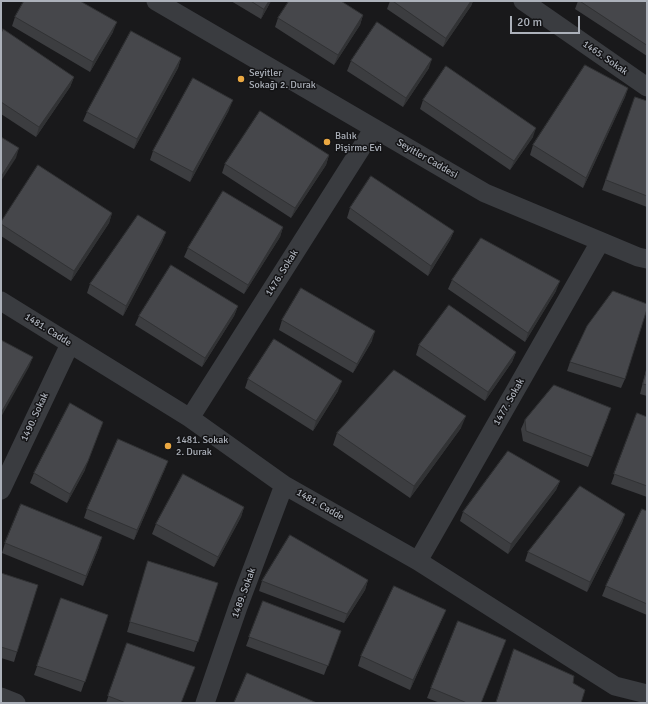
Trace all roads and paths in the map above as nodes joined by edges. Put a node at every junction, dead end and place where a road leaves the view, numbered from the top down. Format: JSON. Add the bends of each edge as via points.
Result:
{"nodes":[{"id":1,"x":156,"y":1,"type":"edge"},
{"id":2,"x":523,"y":1,"type":"edge"},
{"id":3,"x":647,"y":87,"type":"edge"},
{"id":4,"x":374,"y":128,"type":"junction"},
{"id":5,"x":600,"y":242,"type":"junction"},
{"id":6,"x":647,"y":259,"type":"edge"},
{"id":7,"x":1,"y":301,"type":"edge"},
{"id":8,"x":70,"y":344,"type":"junction"},
{"id":9,"x":190,"y":418,"type":"junction"},
{"id":10,"x":284,"y":485,"type":"junction"},
{"id":11,"x":1,"y":490,"type":"edge"},
{"id":12,"x":418,"y":561,"type":"junction"},
{"id":13,"x":647,"y":694,"type":"edge"},
{"id":14,"x":1,"y":697,"type":"edge"},
{"id":15,"x":16,"y":703,"type":"edge"},
{"id":16,"x":205,"y":703,"type":"edge"}],
"edges":[{"from":1,"to":4,"type":"street","name":"Seyitler Caddesi"},
{"from":2,"to":3,"type":"street","name":"1465. Sokak"},
{"from":4,"to":5,"type":"street","name":"Seyitler Caddesi","via":[[485,193]]},
{"from":4,"to":9,"type":"street","name":"1476. Sokak"},
{"from":5,"to":6,"type":"street","name":"Seyitler Caddesi"},
{"from":5,"to":12,"type":"street","name":"1477. Sokak"},
{"from":7,"to":8,"type":"street","name":"1481. Cadde"},
{"from":8,"to":9,"type":"street","name":"1481. Cadde"},
{"from":8,"to":11,"type":"street","name":"1490. Sokak"},
{"from":9,"to":10,"type":"street","name":"1481. Cadde"},
{"from":10,"to":12,"type":"street","name":"1481. Cadde"},
{"from":10,"to":16,"type":"street","name":"1489. Sokak"},
{"from":12,"to":13,"type":"street","name":"1481. Cadde","via":[[615,686]]},
{"from":14,"to":15,"type":"street"}]}
